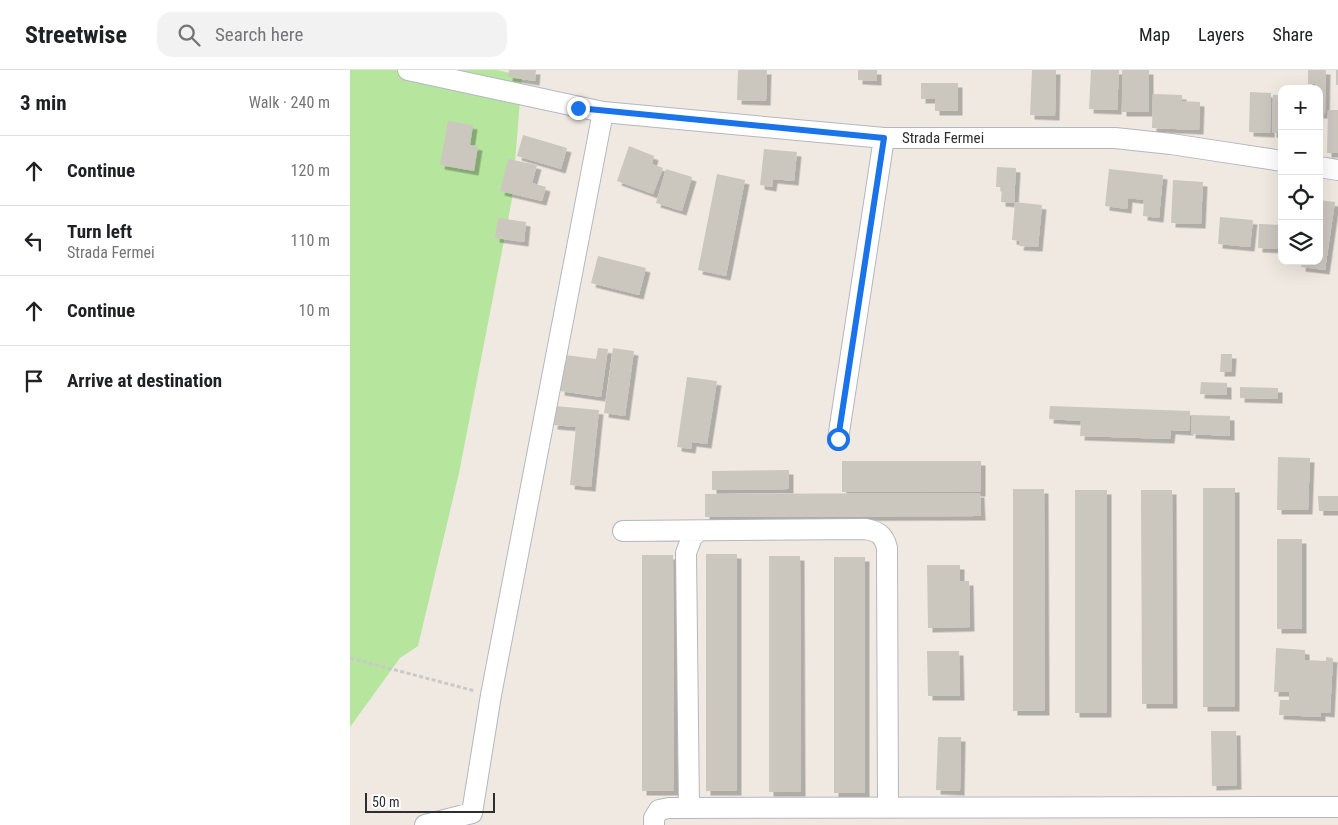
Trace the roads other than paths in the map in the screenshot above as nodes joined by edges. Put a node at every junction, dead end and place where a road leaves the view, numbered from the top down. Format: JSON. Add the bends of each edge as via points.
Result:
{"nodes":[{"id":1,"x":408,"y":70,"type":"edge"},
{"id":2,"x":603,"y":112,"type":"junction"},
{"id":3,"x":884,"y":138,"type":"junction"},
{"id":4,"x":1278,"y":160,"type":"edge"},
{"id":5,"x":1323,"y":168,"type":"edge"},
{"id":6,"x":1338,"y":170,"type":"edge"},
{"id":7,"x":838,"y":439,"type":"dead end"},
{"id":8,"x":623,"y":531,"type":"dead end"},
{"id":9,"x":699,"y":531,"type":"junction"},
{"id":10,"x":1338,"y":807,"type":"edge"},
{"id":11,"x":689,"y":808,"type":"junction"},
{"id":12,"x":888,"y":808,"type":"junction"},
{"id":13,"x":916,"y":816,"type":"edge"},
{"id":14,"x":425,"y":825,"type":"edge"},
{"id":15,"x":654,"y":825,"type":"edge"}],
"edges":[{"from":1,"to":2,"type":"street","name":"Strada Fermei"},
{"from":2,"to":3,"type":"street","name":"Strada Fermei"},
{"from":2,"to":14,"type":"street","via":[[491,695],[472,813]]},
{"from":3,"to":4,"type":"street","name":"Strada Fermei","via":[[1115,138]]},
{"from":3,"to":7,"type":"street"},
{"from":5,"to":6,"type":"street"},
{"from":8,"to":9,"type":"street"},
{"from":9,"to":11,"type":"street","via":[[692,537],[686,553]]},
{"from":9,"to":12,"type":"street","via":[[865,529],[873,530],[885,540]]},
{"from":10,"to":13,"type":"street"},
{"from":11,"to":12,"type":"street"},
{"from":11,"to":15,"type":"street","via":[[659,810]]},
{"from":12,"to":13,"type":"street"}]}
